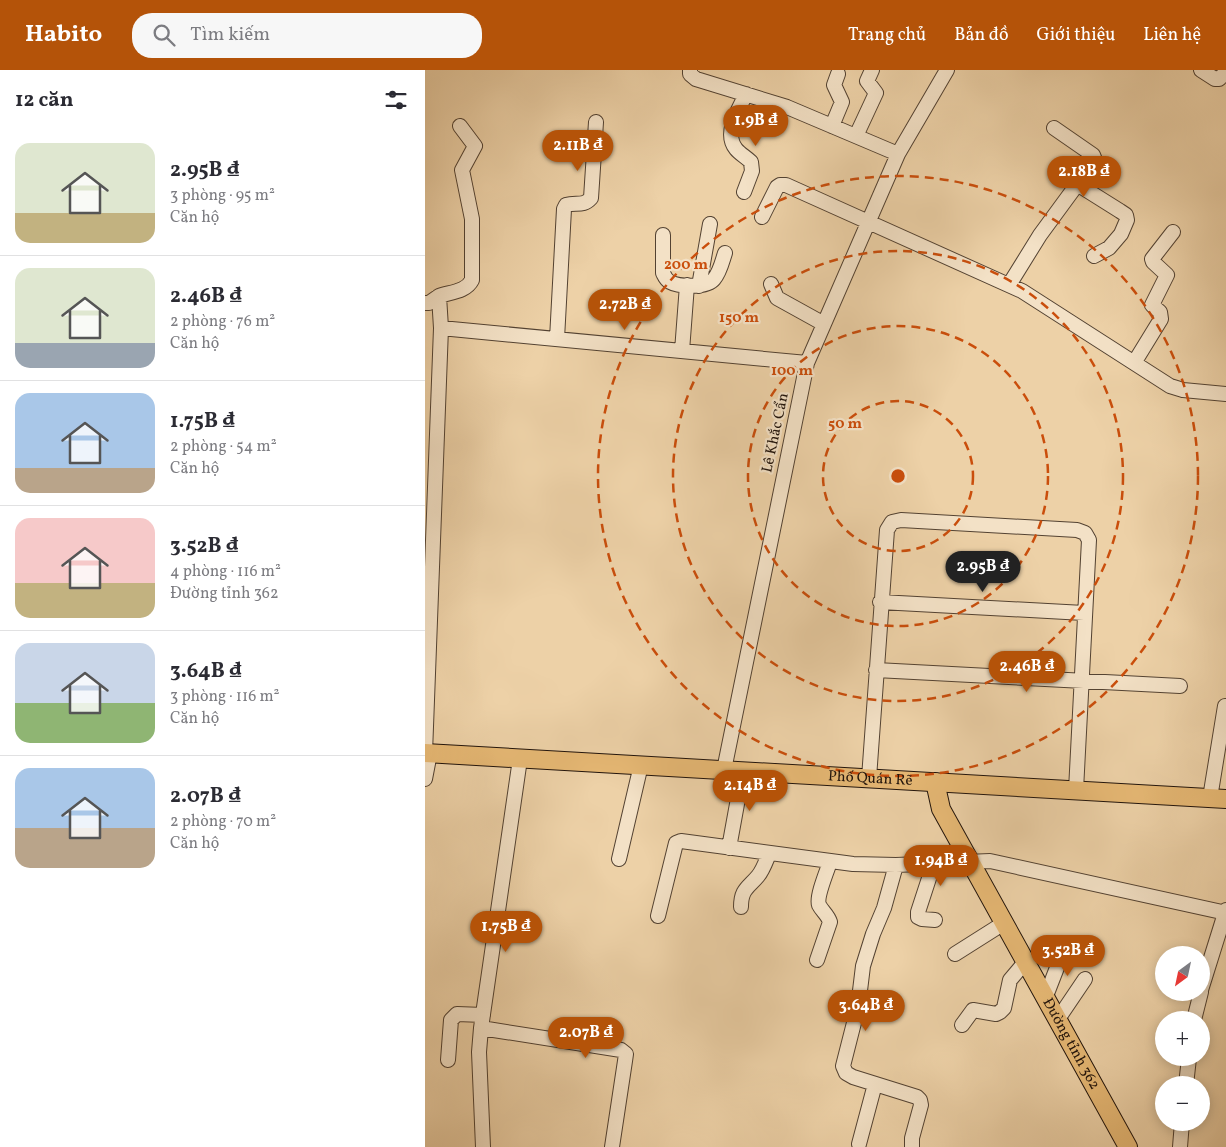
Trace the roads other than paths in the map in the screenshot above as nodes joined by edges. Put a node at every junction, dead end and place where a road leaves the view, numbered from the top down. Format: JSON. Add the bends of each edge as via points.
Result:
{"nodes":[{"id":1,"x":690,"y":70,"type":"edge"},
{"id":2,"x":872,"y":70,"type":"edge"},
{"id":3,"x":947,"y":70,"type":"edge"},
{"id":4,"x":1201,"y":70,"type":"edge"},
{"id":5,"x":1226,"y":72,"type":"edge"},
{"id":6,"x":837,"y":74,"type":"dead end"},
{"id":7,"x":746,"y":94,"type":"junction"},
{"id":8,"x":596,"y":122,"type":"dead end"},
{"id":9,"x":460,"y":126,"type":"dead end"},
{"id":10,"x":832,"y":126,"type":"junction"},
{"id":11,"x":1054,"y":128,"type":"dead end"},
{"id":12,"x":856,"y":136,"type":"junction"},
{"id":13,"x":899,"y":154,"type":"junction"},
{"id":14,"x":1077,"y":184,"type":"junction"},
{"id":15,"x":744,"y":192,"type":"dead end"},
{"id":16,"x":762,"y":217,"type":"dead end"},
{"id":17,"x":867,"y":222,"type":"junction"},
{"id":18,"x":710,"y":224,"type":"dead end"},
{"id":19,"x":1173,"y":232,"type":"dead end"},
{"id":20,"x":663,"y":236,"type":"dead end"},
{"id":21,"x":725,"y":254,"type":"dead end"},
{"id":22,"x":1095,"y":256,"type":"dead end"},
{"id":23,"x":771,"y":284,"type":"dead end"},
{"id":24,"x":693,"y":285,"type":"junction"},
{"id":25,"x":1009,"y":285,"type":"junction"},
{"id":26,"x":439,"y":296,"type":"junction"},
{"id":27,"x":425,"y":303,"type":"edge"},
{"id":28,"x":823,"y":324,"type":"junction"},
{"id":29,"x":441,"y":328,"type":"junction"},
{"id":30,"x":557,"y":339,"type":"junction"},
{"id":31,"x":682,"y":351,"type":"junction"},
{"id":32,"x":807,"y":363,"type":"junction"},
{"id":33,"x":1134,"y":363,"type":"junction"},
{"id":34,"x":1226,"y":394,"type":"edge"},
{"id":35,"x":880,"y":602,"type":"junction"},
{"id":36,"x":1084,"y":613,"type":"junction"},
{"id":37,"x":876,"y":670,"type":"junction"},
{"id":38,"x":1081,"y":682,"type":"junction"},
{"id":39,"x":1180,"y":686,"type":"dead end"},
{"id":40,"x":1225,"y":706,"type":"dead end"},
{"id":41,"x":427,"y":753,"type":"edge"},
{"id":42,"x":520,"y":758,"type":"junction"},
{"id":43,"x":641,"y":766,"type":"junction"},
{"id":44,"x":723,"y":770,"type":"junction"},
{"id":45,"x":743,"y":771,"type":"junction"},
{"id":46,"x":869,"y":778,"type":"junction"},
{"id":47,"x":425,"y":779,"type":"edge"},
{"id":48,"x":935,"y":782,"type":"junction"},
{"id":49,"x":1076,"y":790,"type":"junction"},
{"id":50,"x":1218,"y":798,"type":"edge"},
{"id":51,"x":729,"y":848,"type":"junction"},
{"id":52,"x":769,"y":854,"type":"junction"},
{"id":53,"x":619,"y":858,"type":"dead end"},
{"id":54,"x":830,"y":862,"type":"junction"},
{"id":55,"x":969,"y":862,"type":"junction"},
{"id":56,"x":935,"y":863,"type":"junction"},
{"id":57,"x":896,"y":865,"type":"junction"},
{"id":58,"x":741,"y":907,"type":"dead end"},
{"id":59,"x":1226,"y":912,"type":"edge"},
{"id":60,"x":658,"y":916,"type":"dead end"},
{"id":61,"x":935,"y":920,"type":"dead end"},
{"id":62,"x":1004,"y":923,"type":"junction"},
{"id":63,"x":1065,"y":947,"type":"dead end"},
{"id":64,"x":955,"y":954,"type":"dead end"},
{"id":65,"x":817,"y":960,"type":"dead end"},
{"id":66,"x":1026,"y":961,"type":"junction"},
{"id":67,"x":1210,"y":963,"type":"edge"},
{"id":68,"x":1085,"y":979,"type":"dead end"},
{"id":69,"x":1045,"y":996,"type":"junction"},
{"id":70,"x":1058,"y":1019,"type":"junction"},
{"id":71,"x":482,"y":1021,"type":"junction"},
{"id":72,"x":962,"y":1025,"type":"dead end"},
{"id":73,"x":448,"y":1060,"type":"dead end"},
{"id":74,"x":875,"y":1084,"type":"junction"},
{"id":75,"x":1181,"y":1131,"type":"edge"},
{"id":76,"x":859,"y":1144,"type":"dead end"},
{"id":77,"x":483,"y":1147,"type":"edge"},
{"id":78,"x":612,"y":1147,"type":"edge"},
{"id":79,"x":912,"y":1147,"type":"edge"},
{"id":80,"x":1128,"y":1147,"type":"edge"},
{"id":81,"x":1180,"y":1147,"type":"edge"}],
"edges":[{"from":1,"to":7,"type":"street","via":[[696,79]]},
{"from":2,"to":12,"type":"street","via":[[867,81],[876,93]]},
{"from":3,"to":13,"type":"street","name":"Lê Khắc Cẩn"},
{"from":4,"to":5,"type":"street","via":[[1215,79]]},
{"from":6,"to":10,"type":"street","via":[[834,85],[842,102]]},
{"from":7,"to":10,"type":"street"},
{"from":7,"to":15,"type":"street","via":[[731,131],[736,149],[751,162],[752,171]]},
{"from":8,"to":30,"type":"street","via":[[591,198],[587,203],[566,205],[564,209]]},
{"from":9,"to":26,"type":"street","via":[[475,146],[462,170],[472,219],[472,280],[465,288]]},
{"from":10,"to":12,"type":"street"},
{"from":11,"to":14,"type":"street","via":[[1093,155],[1095,160]]},
{"from":12,"to":13,"type":"street"},
{"from":13,"to":17,"type":"street","name":"Lê Khắc Cẩn"},
{"from":14,"to":22,"type":"street","via":[[1120,210],[1127,220],[1121,234],[1109,248]]},
{"from":14,"to":25,"type":"street"},
{"from":16,"to":17,"type":"street","via":[[777,187],[785,185]]},
{"from":17,"to":25,"type":"street"},
{"from":17,"to":28,"type":"street","name":"Lê Khắc Cẩn"},
{"from":18,"to":24,"type":"street"},
{"from":19,"to":33,"type":"street","via":[[1152,259],[1167,275],[1152,304],[1160,312],[1161,319]]},
{"from":20,"to":24,"type":"street","via":[[665,278],[671,283]]},
{"from":21,"to":24,"type":"street","via":[[714,280],[708,284]]},
{"from":23,"to":28,"type":"street","via":[[777,298]]},
{"from":24,"to":31,"type":"street"},
{"from":25,"to":33,"type":"street","via":[[1038,300]]},
{"from":26,"to":27,"type":"street"},
{"from":26,"to":29,"type":"street"},
{"from":28,"to":32,"type":"street","name":"Lê Khắc Cẩn"},
{"from":29,"to":30,"type":"street"},
{"from":29,"to":41,"type":"street"},
{"from":30,"to":31,"type":"street"},
{"from":31,"to":32,"type":"street"},
{"from":32,"to":44,"type":"street","name":"Lê Khắc Cẩn"},
{"from":33,"to":34,"type":"street","via":[[1177,389]]},
{"from":35,"to":36,"type":"street"},
{"from":35,"to":36,"type":"street","via":[[887,530],[892,522],[901,520],[1085,533],[1089,540]]},
{"from":35,"to":37,"type":"street"},
{"from":36,"to":38,"type":"street"},
{"from":37,"to":38,"type":"street"},
{"from":37,"to":46,"type":"street"},
{"from":38,"to":39,"type":"street"},
{"from":38,"to":49,"type":"street"},
{"from":40,"to":50,"type":"street"},
{"from":41,"to":42,"type":"main road","name":"Phố Quán Rẽ"},
{"from":41,"to":47,"type":"street"},
{"from":42,"to":43,"type":"main road","name":"Phố Quán Rẽ"},
{"from":42,"to":71,"type":"street"},
{"from":43,"to":44,"type":"main road","name":"Phố Quán Rẽ"},
{"from":43,"to":53,"type":"street"},
{"from":44,"to":45,"type":"main road","name":"Phố Quán Rẽ"},
{"from":45,"to":46,"type":"main road","name":"Phố Quán Rẽ"},
{"from":45,"to":51,"type":"street"},
{"from":46,"to":48,"type":"main road","name":"Phố Quán Rẽ"},
{"from":48,"to":49,"type":"main road","name":"Phố Quán Rẽ"},
{"from":48,"to":55,"type":"main road","name":"Đường tỉnh 362","via":[[941,810]]},
{"from":49,"to":50,"type":"main road","name":"Phố Quán Rẽ"},
{"from":51,"to":52,"type":"street"},
{"from":51,"to":60,"type":"street","via":[[685,841],[675,843]]},
{"from":52,"to":54,"type":"street"},
{"from":52,"to":58,"type":"street","via":[[759,876],[745,890]]},
{"from":54,"to":57,"type":"street"},
{"from":54,"to":65,"type":"street","via":[[819,906],[829,916],[830,922]]},
{"from":55,"to":56,"type":"street"},
{"from":55,"to":59,"type":"street","via":[[990,861]]},
{"from":55,"to":62,"type":"main road","name":"Đường tỉnh 362"},
{"from":56,"to":57,"type":"street"},
{"from":56,"to":61,"type":"street","via":[[918,917]]},
{"from":57,"to":74,"type":"street","via":[[863,966],[843,1066],[846,1073]]},
{"from":59,"to":67,"type":"street"},
{"from":62,"to":64,"type":"street"},
{"from":62,"to":66,"type":"main road","name":"Đường tỉnh 362"},
{"from":63,"to":69,"type":"street"},
{"from":66,"to":69,"type":"main road","name":"Đường tỉnh 362"},
{"from":66,"to":72,"type":"street","via":[[1010,980],[1004,1008],[1000,1012],[973,1010]]},
{"from":68,"to":70,"type":"street"},
{"from":69,"to":70,"type":"main road","name":"Đường tỉnh 362"},
{"from":70,"to":80,"type":"main road","name":"Đường tỉnh 362"},
{"from":71,"to":73,"type":"street","via":[[457,1014],[453,1016]]},
{"from":71,"to":77,"type":"street","via":[[479,1052]]},
{"from":71,"to":78,"type":"street","via":[[621,1050],[626,1054]]},
{"from":74,"to":76,"type":"street"},
{"from":74,"to":79,"type":"street","via":[[920,1100]]},
{"from":75,"to":81,"type":"street"}]}
